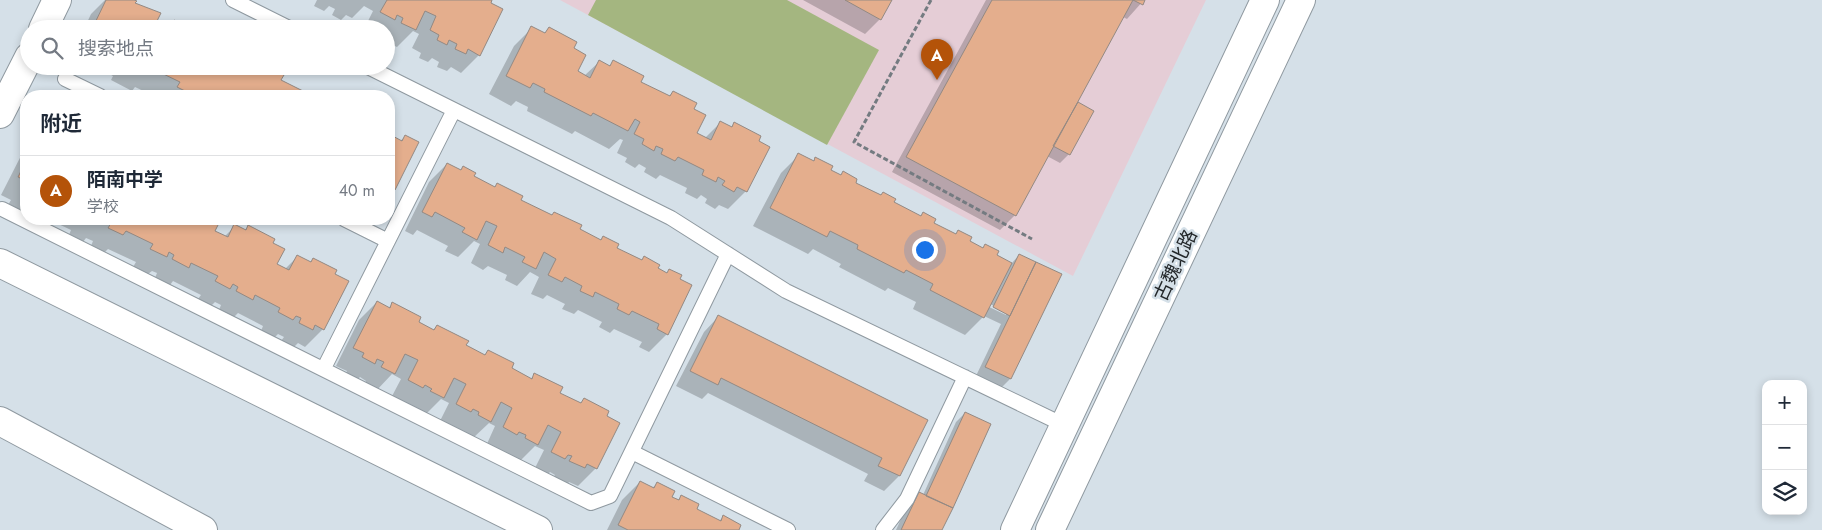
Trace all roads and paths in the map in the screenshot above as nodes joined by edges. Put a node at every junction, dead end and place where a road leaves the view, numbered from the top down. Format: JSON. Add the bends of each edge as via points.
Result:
{"nodes":[{"id":1,"x":57,"y":0,"type":"edge"},
{"id":2,"x":233,"y":0,"type":"edge"},
{"id":3,"x":931,"y":0,"type":"edge"},
{"id":4,"x":1266,"y":0,"type":"edge"},
{"id":5,"x":1301,"y":0,"type":"edge"},
{"id":6,"x":47,"y":20,"type":"edge"},
{"id":7,"x":273,"y":20,"type":"edge"},
{"id":8,"x":20,"y":75,"type":"edge"},
{"id":9,"x":384,"y":75,"type":"edge"},
{"id":10,"x":65,"y":79,"type":"dead end"},
{"id":11,"x":88,"y":90,"type":"edge"},
{"id":12,"x":454,"y":110,"type":"junction"},
{"id":13,"x":0,"y":114,"type":"edge"},
{"id":14,"x":2,"y":209,"type":"dead end"},
{"id":15,"x":20,"y":218,"type":"edge"},
{"id":16,"x":34,"y":225,"type":"edge"},
{"id":17,"x":356,"y":225,"type":"edge"},
{"id":18,"x":1032,"y":239,"type":"dead end"},
{"id":19,"x":388,"y":241,"type":"junction"},
{"id":20,"x":728,"y":254,"type":"junction"},
{"id":21,"x":0,"y":263,"type":"edge"},
{"id":22,"x":324,"y":368,"type":"junction"},
{"id":23,"x":965,"y":377,"type":"junction"},
{"id":24,"x":0,"y":420,"type":"edge"},
{"id":25,"x":1064,"y":425,"type":"junction"},
{"id":26,"x":632,"y":452,"type":"junction"},
{"id":27,"x":203,"y":530,"type":"edge"},
{"id":28,"x":538,"y":530,"type":"edge"},
{"id":29,"x":788,"y":530,"type":"edge"},
{"id":30,"x":883,"y":530,"type":"edge"},
{"id":31,"x":1015,"y":530,"type":"edge"},
{"id":32,"x":1050,"y":530,"type":"edge"}],
"edges":[{"from":1,"to":6,"type":"main road"},
{"from":2,"to":7,"type":"lane"},
{"from":3,"to":18,"type":"path","via":[[854,142]]},
{"from":4,"to":25,"type":"main road","name":"古魏北路"},
{"from":5,"to":32,"type":"main road","name":"古魏北路"},
{"from":8,"to":13,"type":"main road"},
{"from":9,"to":12,"type":"lane"},
{"from":10,"to":11,"type":"lane"},
{"from":12,"to":19,"type":"lane"},
{"from":12,"to":20,"type":"lane","via":[[671,218]]},
{"from":14,"to":15,"type":"lane"},
{"from":16,"to":22,"type":"lane"},
{"from":17,"to":19,"type":"lane"},
{"from":19,"to":22,"type":"lane"},
{"from":20,"to":23,"type":"lane","via":[[786,291]]},
{"from":20,"to":26,"type":"lane"},
{"from":21,"to":28,"type":"main road"},
{"from":22,"to":26,"type":"lane","via":[[592,503],[610,496]]},
{"from":23,"to":25,"type":"lane"},
{"from":23,"to":30,"type":"lane","via":[[907,498]]},
{"from":24,"to":27,"type":"main road"},
{"from":25,"to":31,"type":"main road","name":"古魏北路"},
{"from":26,"to":29,"type":"lane"}]}
